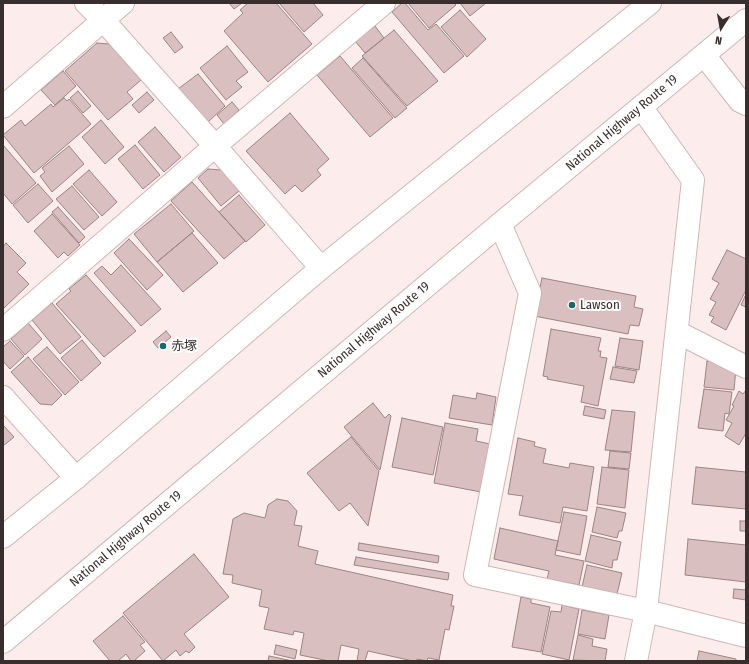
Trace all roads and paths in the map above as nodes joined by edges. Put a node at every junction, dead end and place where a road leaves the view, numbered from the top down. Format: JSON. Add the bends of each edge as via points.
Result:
{"nodes":[{"id":1,"x":86,"y":3,"type":"edge"},
{"id":2,"x":123,"y":3,"type":"edge"},
{"id":3,"x":384,"y":3,"type":"edge"},
{"id":4,"x":650,"y":3,"type":"edge"},
{"id":5,"x":103,"y":20,"type":"junction"},
{"id":6,"x":746,"y":20,"type":"edge"},
{"id":7,"x":704,"y":56,"type":"junction"},
{"id":8,"x":746,"y":104,"type":"edge"},
{"id":9,"x":3,"y":107,"type":"edge"},
{"id":10,"x":641,"y":107,"type":"junction"},
{"id":11,"x":215,"y":146,"type":"junction"},
{"id":12,"x":500,"y":224,"type":"junction"},
{"id":13,"x":321,"y":268,"type":"junction"},
{"id":14,"x":3,"y":330,"type":"edge"},
{"id":15,"x":677,"y":332,"type":"junction"},
{"id":16,"x":746,"y":367,"type":"edge"},
{"id":17,"x":3,"y":397,"type":"edge"},
{"id":18,"x":76,"y":478,"type":"junction"},
{"id":19,"x":3,"y":537,"type":"edge"},
{"id":20,"x":646,"y":611,"type":"junction"},
{"id":21,"x":746,"y":636,"type":"edge"},
{"id":22,"x":3,"y":642,"type":"edge"},
{"id":23,"x":636,"y":661,"type":"edge"}],
"edges":[{"from":1,"to":5,"type":"main road"},
{"from":2,"to":5,"type":"main road"},
{"from":3,"to":11,"type":"main road"},
{"from":4,"to":13,"type":"main road"},
{"from":5,"to":9,"type":"main road"},
{"from":5,"to":11,"type":"main road"},
{"from":6,"to":7,"type":"main road","name":"National Highway Route 19"},
{"from":7,"to":8,"type":"main road","via":[[740,101]]},
{"from":7,"to":10,"type":"main road","name":"National Highway Route 19"},
{"from":10,"to":12,"type":"main road","name":"National Highway Route 19"},
{"from":10,"to":15,"type":"main road","via":[[693,180]]},
{"from":11,"to":13,"type":"main road"},
{"from":11,"to":14,"type":"main road"},
{"from":12,"to":20,"type":"main road","via":[[530,293],[475,575]]},
{"from":12,"to":22,"type":"main road","name":"National Highway Route 19"},
{"from":13,"to":18,"type":"main road"},
{"from":15,"to":16,"type":"main road"},
{"from":15,"to":20,"type":"main road"},
{"from":17,"to":18,"type":"main road"},
{"from":18,"to":19,"type":"main road"},
{"from":20,"to":21,"type":"main road"},
{"from":20,"to":23,"type":"main road"}]}
